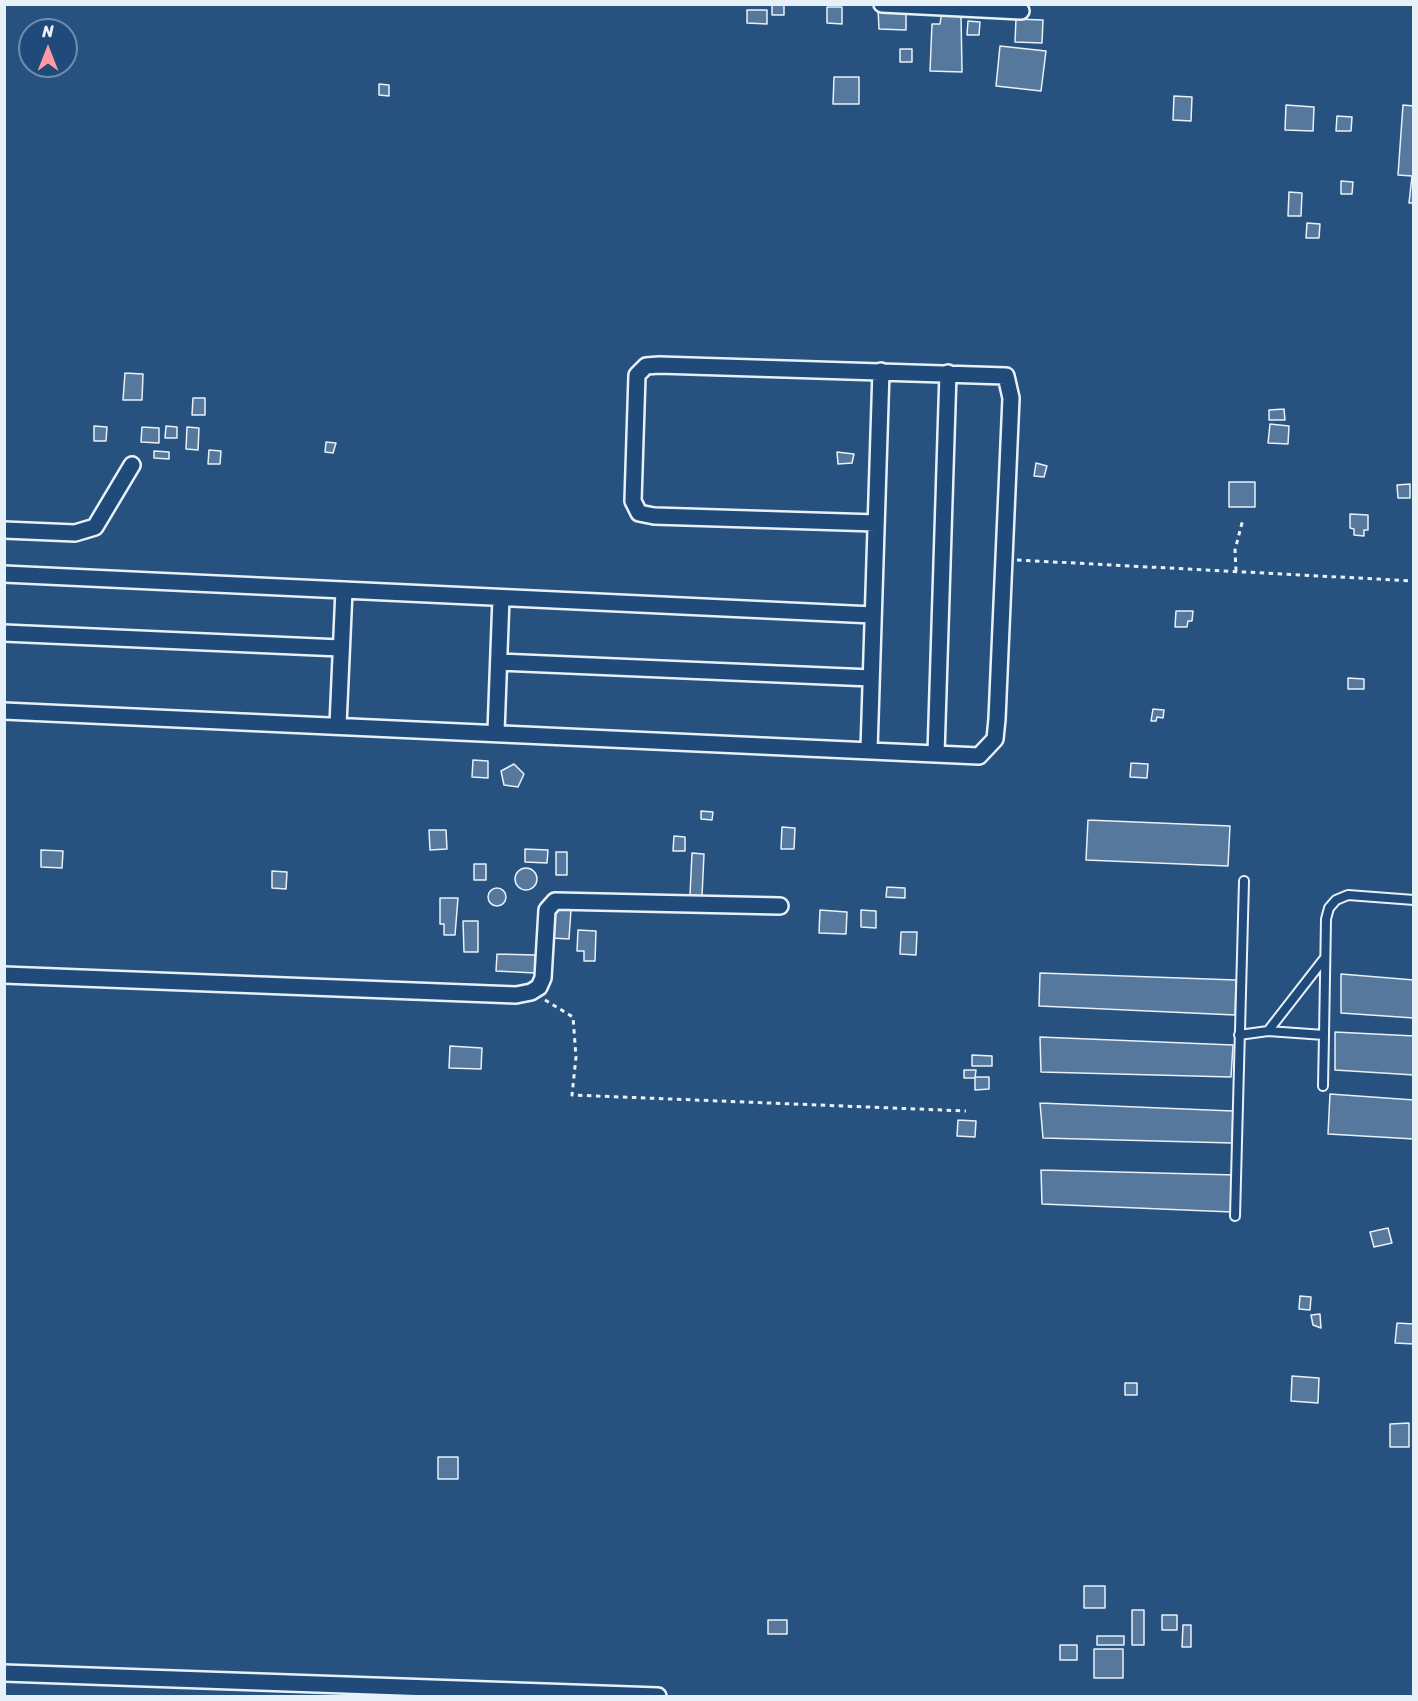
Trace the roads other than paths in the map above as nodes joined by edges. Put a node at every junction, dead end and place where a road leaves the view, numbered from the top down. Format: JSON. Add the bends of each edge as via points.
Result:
{"nodes":[{"id":1,"x":882,"y":4,"type":"edge"},
{"id":2,"x":1021,"y":11,"type":"dead end"},
{"id":3,"x":881,"y":371,"type":"junction"},
{"id":4,"x":948,"y":373,"type":"junction"},
{"id":5,"x":132,"y":465,"type":"dead end"},
{"id":6,"x":876,"y":523,"type":"junction"},
{"id":7,"x":4,"y":530,"type":"edge"},
{"id":8,"x":4,"y":574,"type":"edge"},
{"id":9,"x":344,"y":590,"type":"junction"},
{"id":10,"x":501,"y":598,"type":"junction"},
{"id":11,"x":873,"y":615,"type":"junction"},
{"id":12,"x":4,"y":633,"type":"edge"},
{"id":13,"x":340,"y":648,"type":"junction"},
{"id":14,"x":499,"y":662,"type":"junction"},
{"id":15,"x":871,"y":678,"type":"junction"},
{"id":16,"x":4,"y":711,"type":"edge"},
{"id":17,"x":338,"y":725,"type":"junction"},
{"id":18,"x":496,"y":732,"type":"junction"},
{"id":19,"x":869,"y":750,"type":"junction"},
{"id":20,"x":936,"y":754,"type":"junction"},
{"id":21,"x":1244,"y":881,"type":"dead end"},
{"id":22,"x":1413,"y":900,"type":"edge"},
{"id":23,"x":780,"y":906,"type":"dead end"},
{"id":24,"x":1324,"y":959,"type":"junction"},
{"id":25,"x":4,"y":975,"type":"edge"},
{"id":26,"x":1268,"y":1031,"type":"junction"},
{"id":27,"x":1239,"y":1035,"type":"junction"},
{"id":28,"x":1324,"y":1035,"type":"junction"},
{"id":29,"x":1323,"y":1086,"type":"dead end"},
{"id":30,"x":1235,"y":1216,"type":"dead end"},
{"id":31,"x":4,"y":1673,"type":"edge"},
{"id":32,"x":658,"y":1696,"type":"edge"}],
"edges":[{"from":1,"to":2,"type":"street"},
{"from":3,"to":4,"type":"street"},
{"from":3,"to":6,"type":"street"},
{"from":3,"to":6,"type":"street","via":[[646,366],[637,375],[634,464],[633,501],[637,511],[644,515]]},
{"from":4,"to":20,"type":"street"},
{"from":4,"to":20,"type":"street","via":[[1006,376],[1011,398],[995,739],[979,756]]},
{"from":5,"to":7,"type":"street","via":[[95,527],[75,533]]},
{"from":6,"to":11,"type":"street"},
{"from":8,"to":9,"type":"street"},
{"from":9,"to":10,"type":"street"},
{"from":9,"to":13,"type":"street"},
{"from":10,"to":11,"type":"street"},
{"from":10,"to":14,"type":"street"},
{"from":11,"to":15,"type":"street"},
{"from":12,"to":13,"type":"street"},
{"from":13,"to":17,"type":"street"},
{"from":14,"to":15,"type":"street"},
{"from":14,"to":18,"type":"street"},
{"from":15,"to":19,"type":"street"},
{"from":16,"to":17,"type":"street"},
{"from":17,"to":18,"type":"street"},
{"from":18,"to":19,"type":"street"},
{"from":19,"to":20,"type":"street"},
{"from":21,"to":27,"type":"lane"},
{"from":22,"to":24,"type":"lane","via":[[1348,895],[1336,900],[1326,920]]},
{"from":23,"to":25,"type":"street","via":[[555,901],[547,910],[543,978],[538,987],[516,995]]},
{"from":24,"to":26,"type":"lane"},
{"from":24,"to":28,"type":"lane"},
{"from":26,"to":27,"type":"lane"},
{"from":26,"to":28,"type":"lane"},
{"from":27,"to":30,"type":"lane"},
{"from":28,"to":29,"type":"lane"},
{"from":31,"to":32,"type":"street"}]}
